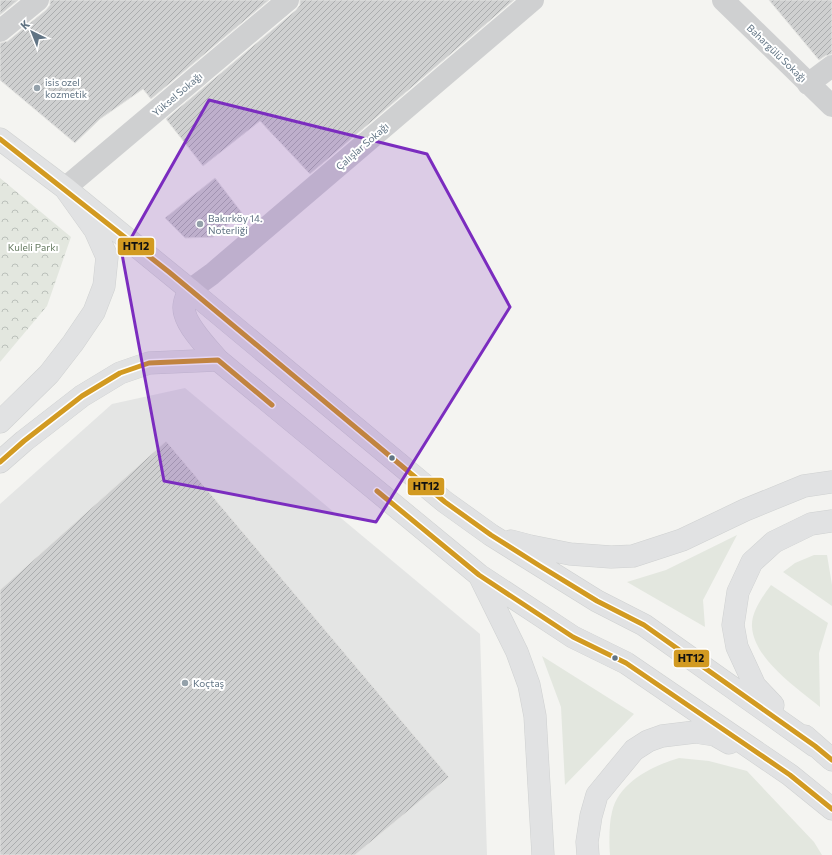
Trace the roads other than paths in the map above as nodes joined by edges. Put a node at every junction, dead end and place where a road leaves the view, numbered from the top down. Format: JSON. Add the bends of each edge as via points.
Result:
{"nodes":[{"id":1,"x":38,"y":0,"type":"edge"},
{"id":2,"x":288,"y":0,"type":"edge"},
{"id":3,"x":533,"y":0,"type":"edge"},
{"id":4,"x":722,"y":0,"type":"edge"},
{"id":5,"x":0,"y":31,"type":"edge"},
{"id":6,"x":832,"y":66,"type":"edge"},
{"id":7,"x":808,"y":84,"type":"junction"},
{"id":8,"x":832,"y":106,"type":"edge"},
{"id":9,"x":0,"y":139,"type":"edge"},
{"id":10,"x":65,"y":188,"type":"junction"},
{"id":11,"x":190,"y":290,"type":"junction"},
{"id":12,"x":218,"y":360,"type":"junction"},
{"id":13,"x":0,"y":422,"type":"edge"},
{"id":14,"x":0,"y":462,"type":"edge"},
{"id":15,"x":832,"y":482,"type":"edge"},
{"id":16,"x":832,"y":520,"type":"edge"},
{"id":17,"x":492,"y":535,"type":"junction"},
{"id":18,"x":479,"y":575,"type":"junction"},
{"id":19,"x":815,"y":746,"type":"junction"},
{"id":20,"x":832,"y":760,"type":"edge"},
{"id":21,"x":790,"y":775,"type":"junction"},
{"id":22,"x":832,"y":809,"type":"edge"},
{"id":23,"x":543,"y":855,"type":"edge"},
{"id":24,"x":588,"y":855,"type":"edge"}],
"edges":[{"from":1,"to":5,"type":"street"},
{"from":2,"to":10,"type":"street","name":"Yüksel Sokağı"},
{"from":3,"to":11,"type":"street","name":"Çalışlar Sokağı"},
{"from":4,"to":7,"type":"street","name":"Bahargülü Sokağı"},
{"from":6,"to":7,"type":"street"},
{"from":7,"to":8,"type":"street","name":"Bahargülü Sokağı"},
{"from":9,"to":10,"type":"main road"},
{"from":10,"to":11,"type":"main road"},
{"from":10,"to":13,"type":"main road","via":[[95,230],[107,257],[104,286],[94,312],[73,343],[49,374]]},
{"from":11,"to":12,"type":"main road","via":[[185,300],[185,314],[196,333]]},
{"from":11,"to":17,"type":"main road","via":[[445,502]]},
{"from":12,"to":14,"type":"main road","via":[[149,363],[120,373],[82,396]]},
{"from":12,"to":18,"type":"main road"},
{"from":15,"to":17,"type":"main road","via":[[804,486],[682,540],[633,556],[570,554]]},
{"from":16,"to":19,"type":"main road","via":[[811,524],[774,542],[752,562],[738,592],[732,625],[737,647],[755,686]]},
{"from":17,"to":19,"type":"main road","via":[[597,601],[644,625]]},
{"from":18,"to":21,"type":"main road","via":[[573,637],[626,663]]},
{"from":18,"to":23,"type":"main road","via":[[517,652],[528,685],[535,716]]},
{"from":19,"to":20,"type":"main road"},
{"from":21,"to":22,"type":"main road"},
{"from":21,"to":24,"type":"main road","via":[[715,735],[694,732],[662,736],[648,741],[634,750],[597,795],[587,842]]}]}
